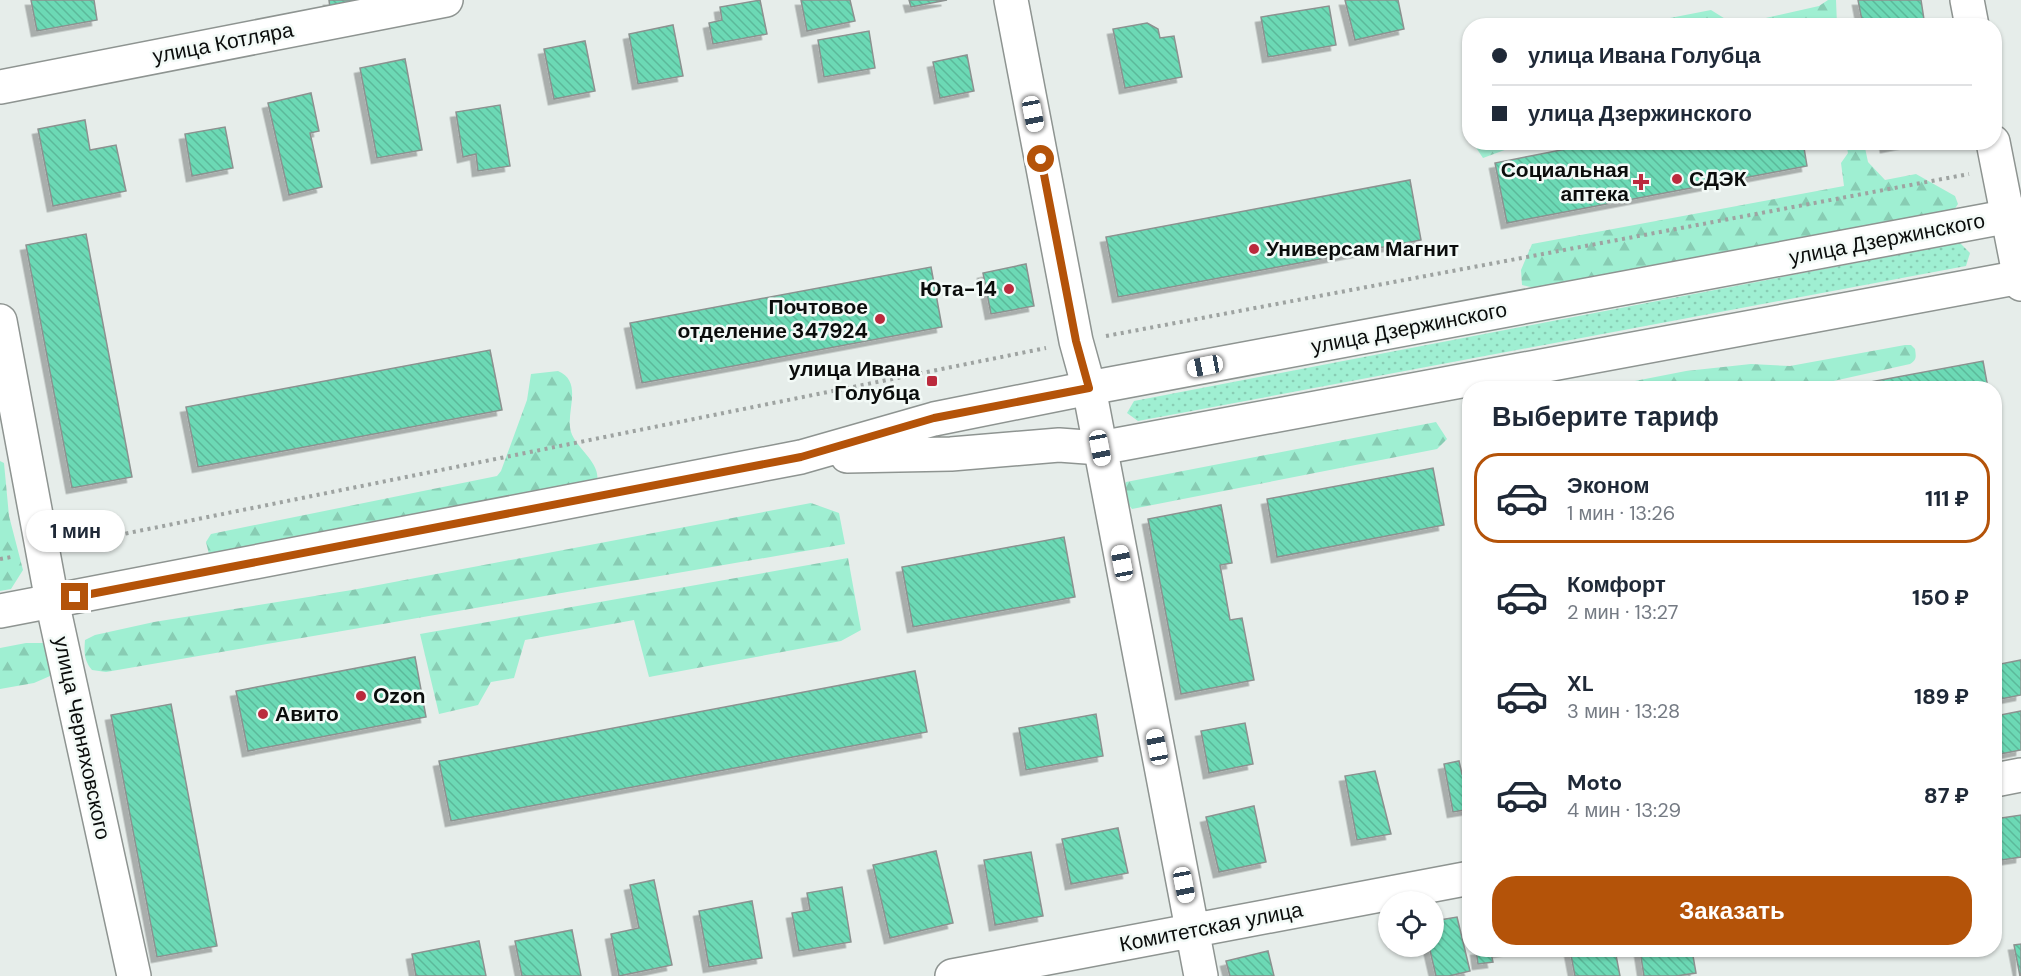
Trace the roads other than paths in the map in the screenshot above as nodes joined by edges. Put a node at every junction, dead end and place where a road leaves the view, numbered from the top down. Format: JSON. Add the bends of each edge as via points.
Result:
{"nodes":[{"id":1,"x":446,"y":0,"type":"edge"},
{"id":2,"x":1011,"y":0,"type":"edge"},
{"id":3,"x":1967,"y":0,"type":"edge"},
{"id":4,"x":1970,"y":18,"type":"edge"},
{"id":5,"x":0,"y":87,"type":"edge"},
{"id":6,"x":1996,"y":155,"type":"edge"},
{"id":7,"x":2014,"y":215,"type":"edge"},
{"id":8,"x":2021,"y":280,"type":"edge"},
{"id":9,"x":0,"y":321,"type":"edge"},
{"id":10,"x":1467,"y":381,"type":"edge"},
{"id":11,"x":1462,"y":382,"type":"edge"},
{"id":12,"x":1089,"y":388,"type":"junction"},
{"id":13,"x":1100,"y":448,"type":"junction"},
{"id":14,"x":801,"y":457,"type":"junction"},
{"id":15,"x":51,"y":601,"type":"junction"},
{"id":16,"x":0,"y":611,"type":"edge"},
{"id":17,"x":2021,"y":775,"type":"edge"},
{"id":18,"x":2002,"y":779,"type":"edge"},
{"id":19,"x":1462,"y":880,"type":"edge"},
{"id":20,"x":1192,"y":931,"type":"junction"},
{"id":21,"x":134,"y":976,"type":"edge"},
{"id":22,"x":952,"y":976,"type":"edge"},
{"id":23,"x":1201,"y":976,"type":"edge"}],
"edges":[{"from":1,"to":5,"type":"main road","name":"улица Котляра"},
{"from":2,"to":12,"type":"main road","via":[[1076,341]]},
{"from":3,"to":4,"type":"main road"},
{"from":6,"to":7,"type":"main road"},
{"from":7,"to":8,"type":"main road"},
{"from":7,"to":12,"type":"main road","name":"улица Дзержинского"},
{"from":8,"to":10,"type":"main road","name":"улица Дзержинского"},
{"from":9,"to":15,"type":"main road","name":"улица Черняховского"},
{"from":11,"to":13,"type":"main road","name":"улица Дзержинского"},
{"from":12,"to":13,"type":"main road"},
{"from":12,"to":14,"type":"main road","name":"улица Дзержинского","via":[[934,418]]},
{"from":13,"to":14,"type":"main road","name":"улица Дзержинского","via":[[1059,445],[951,454]]},
{"from":13,"to":20,"type":"main road"},
{"from":14,"to":15,"type":"main road","name":"улица Дзержинского"},
{"from":15,"to":16,"type":"main road","name":"улица Дзержинского"},
{"from":15,"to":21,"type":"main road","name":"улица Черняховского"},
{"from":17,"to":18,"type":"main road"},
{"from":19,"to":20,"type":"main road","name":"Комитетская улица"},
{"from":20,"to":22,"type":"main road","name":"Комитетская улица"},
{"from":20,"to":23,"type":"main road"}]}
